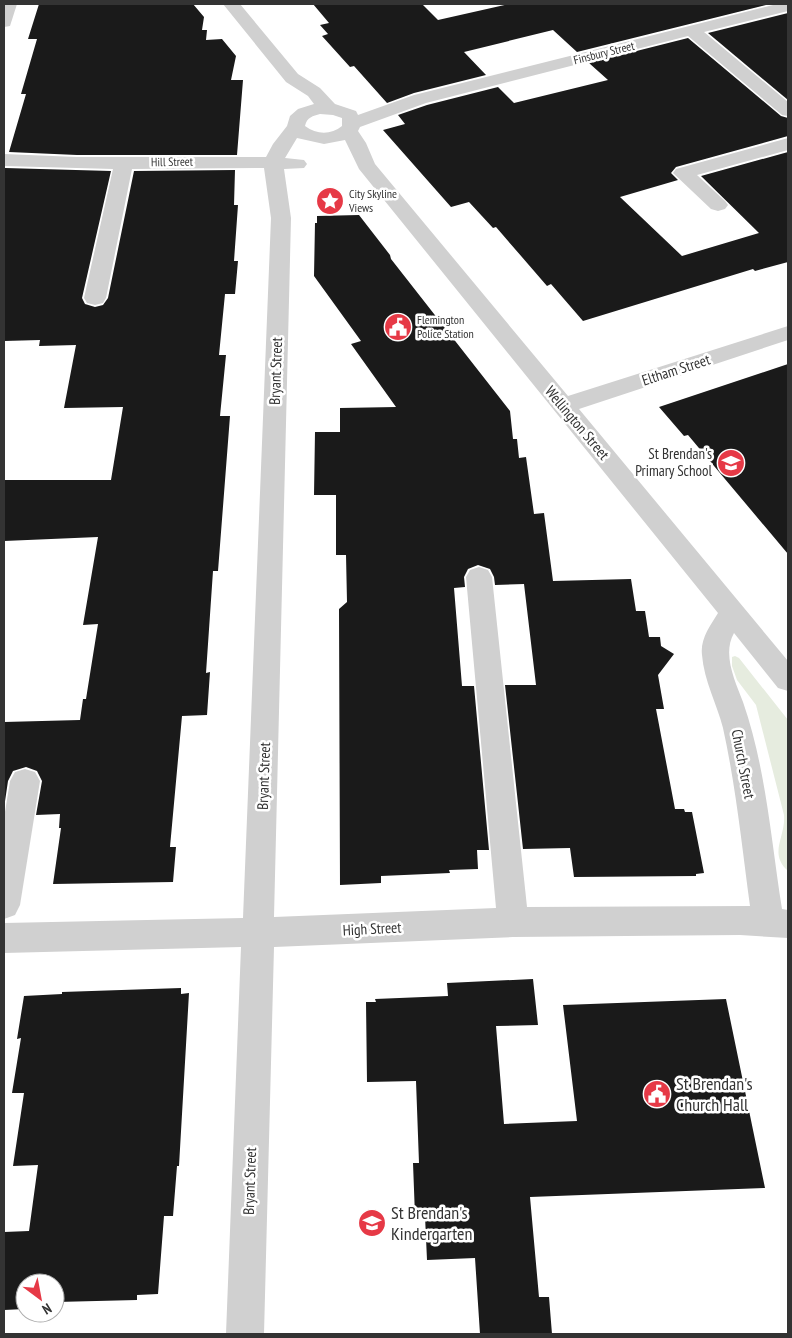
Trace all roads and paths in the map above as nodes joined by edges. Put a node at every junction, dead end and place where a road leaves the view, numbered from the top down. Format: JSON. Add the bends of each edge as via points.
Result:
{"nodes":[{"id":1,"x":9,"y":4,"type":"edge"},
{"id":2,"x":231,"y":4,"type":"edge"},
{"id":3,"x":788,"y":6,"type":"edge"},
{"id":4,"x":762,"y":8,"type":"edge"},
{"id":5,"x":4,"y":22,"type":"edge"},
{"id":6,"x":692,"y":30,"type":"junction"},
{"id":7,"x":292,"y":78,"type":"junction"},
{"id":8,"x":420,"y":99,"type":"junction"},
{"id":9,"x":332,"y":109,"type":"junction"},
{"id":10,"x":788,"y":110,"type":"edge"},
{"id":11,"x":300,"y":120,"type":"junction"},
{"id":12,"x":350,"y":127,"type":"junction"},
{"id":13,"x":321,"y":138,"type":"junction"},
{"id":14,"x":788,"y":144,"type":"edge"},
{"id":15,"x":4,"y":160,"type":"edge"},
{"id":16,"x":273,"y":162,"type":"junction"},
{"id":17,"x":124,"y":163,"type":"junction"},
{"id":18,"x":46,"y":164,"type":"junction"},
{"id":19,"x":298,"y":164,"type":"junction"},
{"id":20,"x":366,"y":165,"type":"junction"},
{"id":21,"x":4,"y":169,"type":"edge"},
{"id":22,"x":718,"y":204,"type":"dead end"},
{"id":23,"x":281,"y":218,"type":"junction"},
{"id":24,"x":95,"y":298,"type":"dead end"},
{"id":25,"x":788,"y":333,"type":"edge"},
{"id":26,"x":563,"y":406,"type":"junction"},
{"id":27,"x":479,"y":577,"type":"dead end"},
{"id":28,"x":732,"y":612,"type":"junction"},
{"id":29,"x":788,"y":680,"type":"edge"},
{"id":30,"x":25,"y":781,"type":"dead end"},
{"id":31,"x":4,"y":905,"type":"edge"},
{"id":32,"x":774,"y":916,"type":"edge"},
{"id":33,"x":513,"y":922,"type":"junction"},
{"id":34,"x":258,"y":932,"type":"junction"},
{"id":35,"x":4,"y":938,"type":"edge"},
{"id":36,"x":245,"y":1334,"type":"edge"}],
"edges":[{"from":1,"to":5,"type":"street"},
{"from":2,"to":7,"type":"street"},
{"from":3,"to":4,"type":"street","name":"Finsbury Street"},
{"from":4,"to":6,"type":"street","name":"Finsbury Street"},
{"from":6,"to":8,"type":"street","name":"Finsbury Street"},
{"from":6,"to":10,"type":"street"},
{"from":7,"to":9,"type":"street"},
{"from":7,"to":11,"type":"street","via":[[292,95]]},
{"from":8,"to":9,"type":"street","name":"Finsbury Street"},
{"from":8,"to":12,"type":"street","name":"Finsbury Street"},
{"from":9,"to":11,"type":"street","name":"Finsbury Street","via":[[319,108]]},
{"from":9,"to":12,"type":"street","name":"Wellington Street","via":[[349,115]]},
{"from":11,"to":13,"type":"street","name":"Wellington Street","via":[[304,134]]},
{"from":11,"to":16,"type":"street"},
{"from":12,"to":13,"type":"street","name":"Finsbury Street","via":[[342,135]]},
{"from":12,"to":20,"type":"street","name":"Wellington Street"},
{"from":13,"to":19,"type":"street","name":"Bryant Street","via":[[303,153]]},
{"from":13,"to":20,"type":"street","name":"Wellington Street"},
{"from":14,"to":22,"type":"street","via":[[683,173]]},
{"from":15,"to":18,"type":"street","name":"Hill Street"},
{"from":16,"to":17,"type":"street","name":"Hill Street"},
{"from":16,"to":19,"type":"street","name":"Hill Street"},
{"from":16,"to":23,"type":"street","name":"Bryant Street"},
{"from":17,"to":18,"type":"street","name":"Hill Street"},
{"from":17,"to":24,"type":"street"},
{"from":18,"to":21,"type":"street","name":"Hill Street"},
{"from":19,"to":23,"type":"street","name":"Bryant Street"},
{"from":20,"to":26,"type":"street","name":"Wellington Street"},
{"from":23,"to":34,"type":"street","name":"Bryant Street"},
{"from":25,"to":26,"type":"street","name":"Eltham Street"},
{"from":26,"to":28,"type":"street","name":"Wellington Street"},
{"from":27,"to":33,"type":"street"},
{"from":28,"to":29,"type":"street","name":"Wellington Street"},
{"from":28,"to":32,"type":"street","name":"Church Street","via":[[716,640],[715,654],[720,680],[737,728]]},
{"from":30,"to":31,"type":"street"},
{"from":32,"to":33,"type":"street","name":"High Street"},
{"from":33,"to":34,"type":"street","name":"High Street"},
{"from":34,"to":35,"type":"street","name":"High Street"},
{"from":34,"to":36,"type":"street","name":"Bryant Street"}]}
